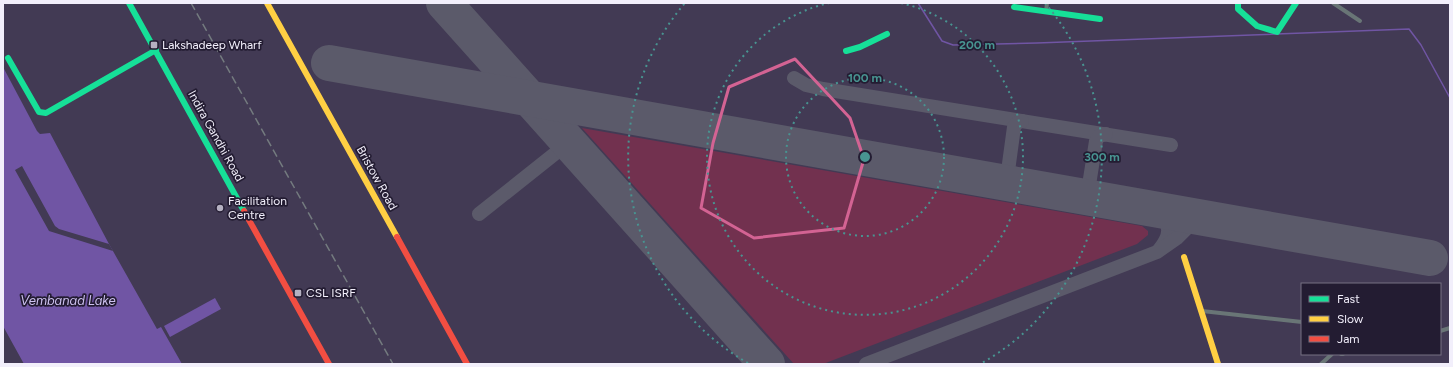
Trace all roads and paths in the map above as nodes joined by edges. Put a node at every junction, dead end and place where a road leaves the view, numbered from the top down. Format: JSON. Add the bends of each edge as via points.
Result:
{"nodes":[{"id":1,"x":129,"y":3,"type":"edge"},
{"id":2,"x":267,"y":3,"type":"edge"},
{"id":3,"x":1047,"y":3,"type":"edge"},
{"id":4,"x":1238,"y":3,"type":"edge"},
{"id":5,"x":1296,"y":3,"type":"edge"},
{"id":6,"x":1333,"y":3,"type":"edge"},
{"id":7,"x":1014,"y":7,"type":"dead end"},
{"id":8,"x":1046,"y":12,"type":"junction"},
{"id":9,"x":1100,"y":19,"type":"dead end"},
{"id":10,"x":1360,"y":21,"type":"dead end"},
{"id":11,"x":887,"y":34,"type":"dead end"},
{"id":12,"x":156,"y":50,"type":"junction"},
{"id":13,"x":846,"y":51,"type":"dead end"},
{"id":14,"x":8,"y":58,"type":"dead end"},
{"id":15,"x":1184,"y":257,"type":"dead end"},
{"id":16,"x":1202,"y":311,"type":"junction"},
{"id":17,"x":1301,"y":322,"type":"edge"},
{"id":18,"x":1331,"y":355,"type":"edge"},
{"id":19,"x":329,"y":364,"type":"edge"},
{"id":20,"x":467,"y":364,"type":"edge"},
{"id":21,"x":1218,"y":364,"type":"edge"},
{"id":22,"x":1322,"y":364,"type":"edge"}],
"edges":[{"from":1,"to":12,"type":"main road","name":"Indira Gandhi Road"},
{"from":2,"to":20,"type":"main road","name":"Bristow Road"},
{"from":3,"to":8,"type":"street"},
{"from":4,"to":5,"type":"main road","via":[[1238,8],[1257,26],[1277,32]]},
{"from":6,"to":10,"type":"street"},
{"from":7,"to":8,"type":"main road"},
{"from":8,"to":9,"type":"main road"},
{"from":11,"to":13,"type":"main road"},
{"from":12,"to":14,"type":"main road","via":[[46,113],[39,112]]},
{"from":12,"to":19,"type":"main road","name":"Indira Gandhi Road"},
{"from":15,"to":16,"type":"main road"},
{"from":16,"to":17,"type":"street"},
{"from":16,"to":21,"type":"main road"},
{"from":18,"to":22,"type":"street"}]}
